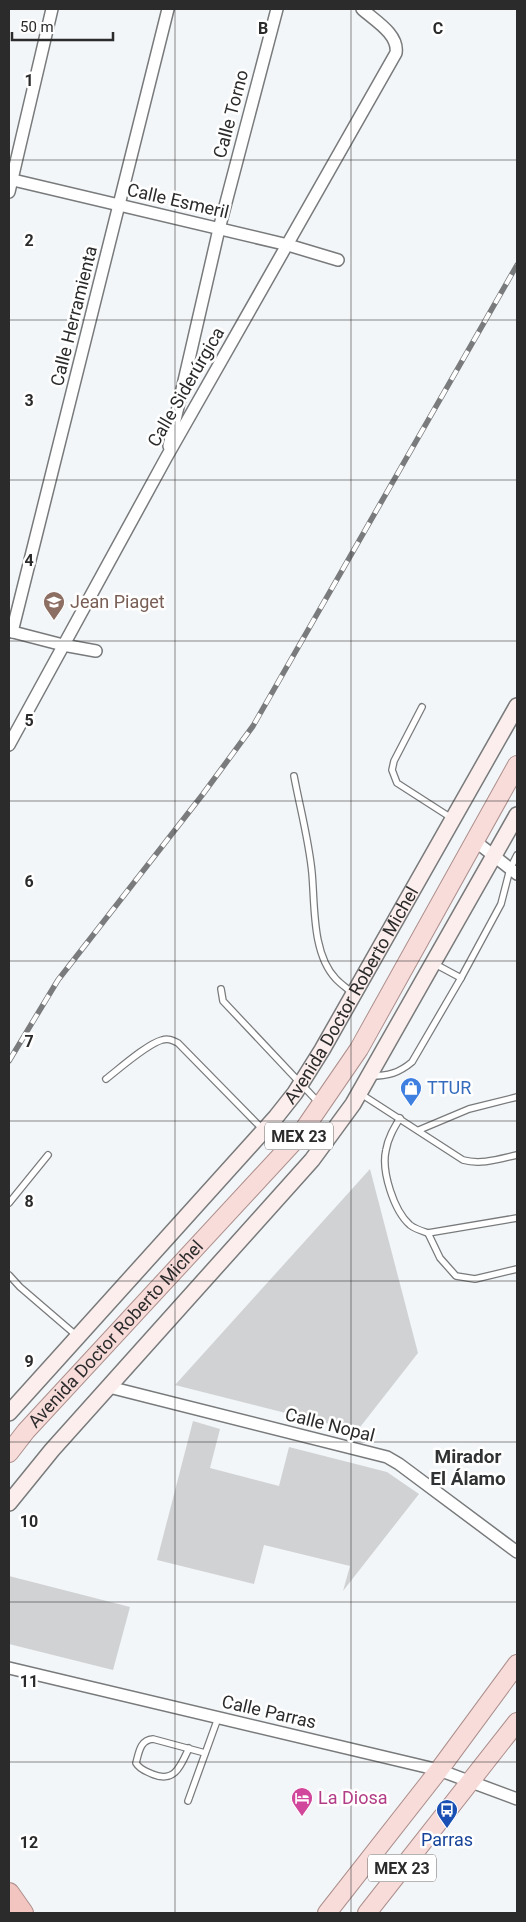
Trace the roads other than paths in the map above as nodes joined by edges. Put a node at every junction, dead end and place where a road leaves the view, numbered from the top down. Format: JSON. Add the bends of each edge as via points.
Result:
{"nodes":[{"id":1,"x":52,"y":9,"type":"edge"},
{"id":2,"x":168,"y":9,"type":"edge"},
{"id":3,"x":277,"y":9,"type":"edge"},
{"id":4,"x":362,"y":9,"type":"edge"},
{"id":5,"x":10,"y":180,"type":"edge"},
{"id":6,"x":9,"y":192,"type":"edge"},
{"id":7,"x":120,"y":205,"type":"junction"},
{"id":8,"x":219,"y":229,"type":"junction"},
{"id":9,"x":288,"y":245,"type":"junction"},
{"id":10,"x":338,"y":260,"type":"dead end"},
{"id":11,"x":166,"y":458,"type":"junction"},
{"id":12,"x":10,"y":632,"type":"edge"},
{"id":13,"x":63,"y":645,"type":"junction"},
{"id":14,"x":96,"y":651,"type":"dead end"},
{"id":15,"x":517,"y":706,"type":"edge"},
{"id":16,"x":422,"y":707,"type":"dead end"},
{"id":17,"x":9,"y":745,"type":"edge"},
{"id":18,"x":517,"y":765,"type":"edge"},
{"id":19,"x":294,"y":776,"type":"dead end"},
{"id":20,"x":517,"y":815,"type":"edge"},
{"id":21,"x":453,"y":819,"type":"junction"},
{"id":22,"x":474,"y":841,"type":"junction"},
{"id":23,"x":517,"y":855,"type":"edge"},
{"id":24,"x":494,"y":857,"type":"junction"},
{"id":25,"x":514,"y":871,"type":"edge"},
{"id":26,"x":433,"y":963,"type":"junction"},
{"id":27,"x":461,"y":978,"type":"junction"},
{"id":28,"x":221,"y":989,"type":"dead end"},
{"id":29,"x":354,"y":994,"type":"junction"},
{"id":30,"x":369,"y":1076,"type":"junction"},
{"id":31,"x":106,"y":1079,"type":"dead end"},
{"id":32,"x":301,"y":1084,"type":"junction"},
{"id":33,"x":359,"y":1093,"type":"junction"},
{"id":34,"x":517,"y":1097,"type":"edge"},
{"id":35,"x":321,"y":1105,"type":"junction"},
{"id":36,"x":400,"y":1118,"type":"junction"},
{"id":37,"x":419,"y":1130,"type":"junction"},
{"id":38,"x":263,"y":1131,"type":"junction"},
{"id":39,"x":284,"y":1152,"type":"junction"},
{"id":40,"x":517,"y":1154,"type":"edge"},
{"id":41,"x":48,"y":1155,"type":"dead end"},
{"id":42,"x":9,"y":1203,"type":"edge"},
{"id":43,"x":517,"y":1218,"type":"edge"},
{"id":44,"x":428,"y":1233,"type":"junction"},
{"id":45,"x":517,"y":1269,"type":"edge"},
{"id":46,"x":9,"y":1275,"type":"edge"},
{"id":47,"x":77,"y":1336,"type":"junction"},
{"id":48,"x":109,"y":1387,"type":"junction"},
{"id":49,"x":9,"y":1413,"type":"edge"},
{"id":50,"x":9,"y":1453,"type":"edge"},
{"id":51,"x":9,"y":1503,"type":"edge"},
{"id":52,"x":517,"y":1552,"type":"edge"},
{"id":53,"x":517,"y":1664,"type":"edge"},
{"id":54,"x":9,"y":1668,"type":"edge"},
{"id":55,"x":218,"y":1718,"type":"junction"},
{"id":56,"x":517,"y":1722,"type":"edge"},
{"id":57,"x":188,"y":1748,"type":"junction"},
{"id":58,"x":205,"y":1753,"type":"junction"},
{"id":59,"x":438,"y":1770,"type":"junction"},
{"id":60,"x":470,"y":1782,"type":"junction"},
{"id":61,"x":517,"y":1800,"type":"edge"},
{"id":62,"x":188,"y":1801,"type":"dead end"},
{"id":63,"x":9,"y":1893,"type":"edge"},
{"id":64,"x":23,"y":1913,"type":"edge"},
{"id":65,"x":327,"y":1913,"type":"edge"},
{"id":66,"x":367,"y":1913,"type":"edge"}],
"edges":[{"from":1,"to":5,"type":"street"},
{"from":2,"to":7,"type":"street","name":"Calle Herramienta"},
{"from":3,"to":8,"type":"street","name":"Calle Torno"},
{"from":4,"to":9,"type":"street","name":"Calle Siderúrgica","via":[[392,37],[397,48],[394,58]]},
{"from":5,"to":6,"type":"street"},
{"from":5,"to":7,"type":"street","name":"Calle Esmeril"},
{"from":7,"to":8,"type":"street","name":"Calle Esmeril"},
{"from":7,"to":12,"type":"street","name":"Calle Herramienta"},
{"from":8,"to":9,"type":"street","name":"Calle Esmeril"},
{"from":8,"to":11,"type":"street","name":"Calle Torno"},
{"from":9,"to":10,"type":"street","name":"Calle Esmeril"},
{"from":9,"to":11,"type":"street","name":"Calle Siderúrgica"},
{"from":11,"to":13,"type":"street","name":"Calle Siderúrgica"},
{"from":12,"to":13,"type":"street"},
{"from":13,"to":14,"type":"street"},
{"from":13,"to":17,"type":"street","name":"Calle Siderúrgica"},
{"from":15,"to":21,"type":"main road","name":"Avenida Doctor Roberto Michel"},
{"from":16,"to":21,"type":"lane","via":[[392,770],[397,783]]},
{"from":18,"to":22,"type":"main road","name":"Avenida Doctor Roberto Michel","number":"MEX 23"},
{"from":19,"to":29,"type":"lane","via":[[312,873],[313,910],[322,950],[336,978]]},
{"from":20,"to":24,"type":"main road","name":"Avenida Doctor Roberto Michel"},
{"from":21,"to":29,"type":"main road","name":"Avenida Doctor Roberto Michel"},
{"from":22,"to":24,"type":"street"},
{"from":22,"to":35,"type":"main road","name":"Avenida Doctor Roberto Michel","number":"MEX 23","via":[[359,1049]]},
{"from":23,"to":25,"type":"lane"},
{"from":24,"to":25,"type":"street"},
{"from":24,"to":26,"type":"main road","name":"Avenida Doctor Roberto Michel"},
{"from":25,"to":27,"type":"lane","via":[[501,904]]},
{"from":26,"to":27,"type":"lane"},
{"from":26,"to":30,"type":"main road","name":"Avenida Doctor Roberto Michel"},
{"from":27,"to":30,"type":"lane","via":[[412,1062],[393,1074]]},
{"from":28,"to":32,"type":"lane","via":[[223,1001]]},
{"from":29,"to":32,"type":"main road","name":"Avenida Doctor Roberto Michel"},
{"from":30,"to":33,"type":"main road","name":"Avenida Doctor Roberto Michel"},
{"from":31,"to":38,"type":"lane","via":[[153,1044],[169,1039],[178,1043]]},
{"from":32,"to":35,"type":"lane"},
{"from":32,"to":38,"type":"main road","name":"Avenida Doctor Roberto Michel"},
{"from":33,"to":36,"type":"lane"},
{"from":33,"to":48,"type":"main road","name":"Avenida Doctor Roberto Michel","via":[[312,1160]]},
{"from":34,"to":37,"type":"lane","via":[[469,1109]]},
{"from":35,"to":39,"type":"main road","name":"Avenida Doctor Roberto Michel","number":"MEX 23"},
{"from":36,"to":37,"type":"lane"},
{"from":36,"to":44,"type":"lane","via":[[385,1152],[389,1184],[398,1209],[410,1225]]},
{"from":37,"to":40,"type":"lane","via":[[472,1162]]},
{"from":38,"to":39,"type":"lane"},
{"from":38,"to":47,"type":"main road","name":"Avenida Doctor Roberto Michel"},
{"from":39,"to":50,"type":"main road","name":"Avenida Doctor Roberto Michel","number":"MEX 23"},
{"from":41,"to":42,"type":"lane"},
{"from":43,"to":44,"type":"lane"},
{"from":44,"to":45,"type":"lane","via":[[440,1258],[456,1276],[475,1279]]},
{"from":46,"to":47,"type":"lane"},
{"from":47,"to":49,"type":"main road","name":"Avenida Doctor Roberto Michel"},
{"from":48,"to":51,"type":"main road","name":"Avenida Doctor Roberto Michel"},
{"from":48,"to":52,"type":"street","name":"Calle Nopal","via":[[387,1457]]},
{"from":53,"to":59,"type":"main road","number":"MEX 23"},
{"from":54,"to":55,"type":"street","name":"Calle Parras"},
{"from":55,"to":58,"type":"lane"},
{"from":55,"to":59,"type":"street","name":"Calle Parras"},
{"from":56,"to":60,"type":"main road","number":"MEX 23"},
{"from":57,"to":57,"type":"lane","via":[[178,1770],[172,1774],[160,1777],[139,1768],[136,1763],[141,1744],[148,1739]]},
{"from":57,"to":58,"type":"lane"},
{"from":58,"to":62,"type":"lane"},
{"from":59,"to":60,"type":"street","name":"Calle Parras"},
{"from":59,"to":65,"type":"main road","number":"MEX 23"},
{"from":60,"to":61,"type":"street","name":"Calle Parras"},
{"from":60,"to":66,"type":"main road","number":"MEX 23"},
{"from":63,"to":64,"type":"highway"}]}
